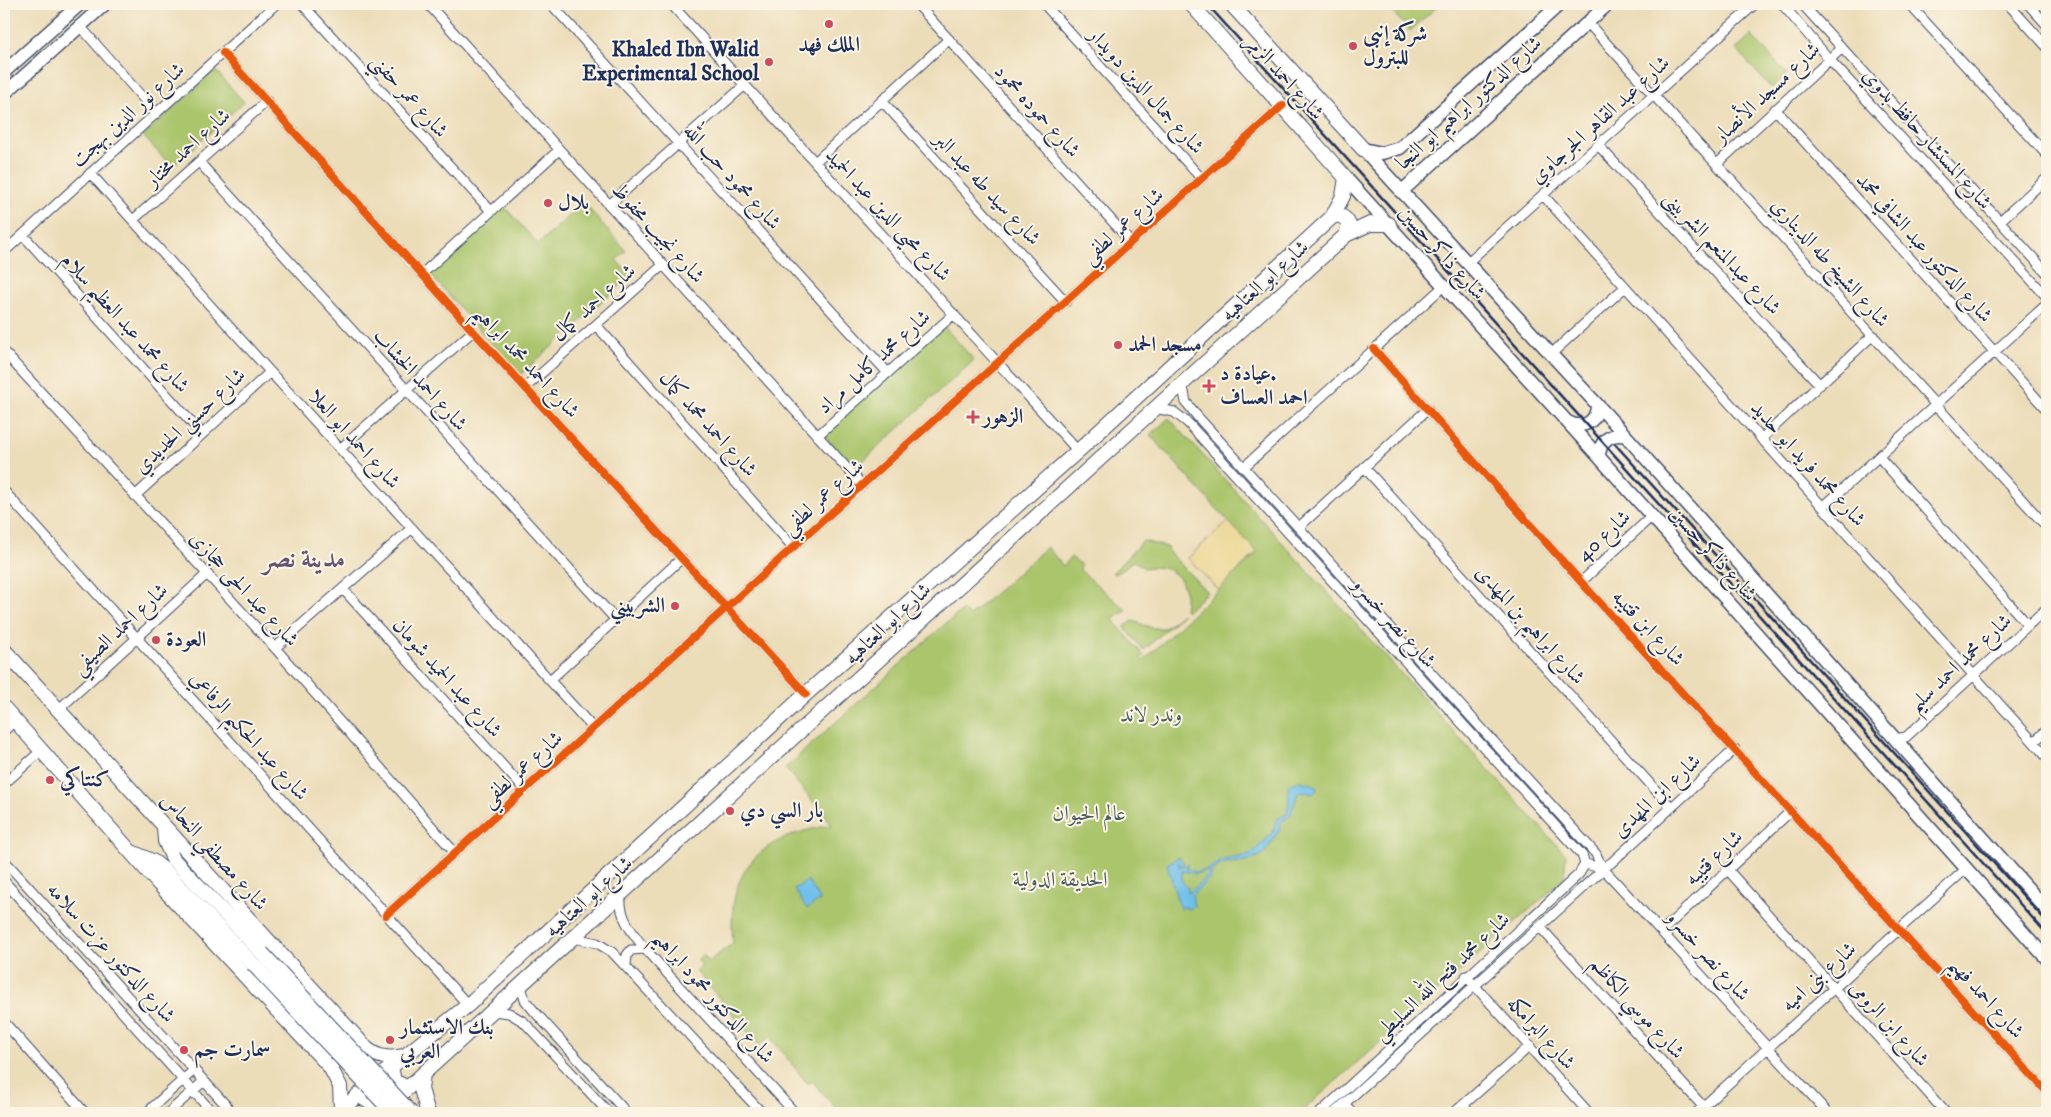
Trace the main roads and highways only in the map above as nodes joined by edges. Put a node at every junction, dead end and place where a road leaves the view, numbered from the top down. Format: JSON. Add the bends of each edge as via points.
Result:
{"nodes":[{"id":1,"x":60,"y":4,"type":"edge"},
{"id":2,"x":80,"y":4,"type":"edge"},
{"id":3,"x":105,"y":4,"type":"edge"},
{"id":4,"x":1191,"y":4,"type":"edge"},
{"id":5,"x":1231,"y":4,"type":"edge"},
{"id":6,"x":1560,"y":4,"type":"edge"},
{"id":7,"x":1608,"y":4,"type":"edge"},
{"id":8,"x":66,"y":16,"type":"junction"},
{"id":9,"x":4,"y":72,"type":"edge"},
{"id":10,"x":4,"y":94,"type":"edge"},
{"id":11,"x":1363,"y":149,"type":"junction"},
{"id":12,"x":1346,"y":178,"type":"junction"},
{"id":13,"x":1401,"y":192,"type":"junction"},
{"id":14,"x":1332,"y":217,"type":"junction"},
{"id":15,"x":1389,"y":224,"type":"junction"},
{"id":16,"x":1346,"y":235,"type":"junction"},
{"id":17,"x":1597,"y":405,"type":"junction"},
{"id":18,"x":1568,"y":422,"type":"junction"},
{"id":19,"x":1626,"y":436,"type":"junction"},
{"id":20,"x":1599,"y":456,"type":"junction"},
{"id":21,"x":4,"y":650,"type":"edge"},
{"id":22,"x":4,"y":708,"type":"edge"},
{"id":23,"x":164,"y":826,"type":"junction"},
{"id":24,"x":131,"y":852,"type":"junction"},
{"id":25,"x":2047,"y":910,"type":"edge"},
{"id":26,"x":2047,"y":959,"type":"edge"},
{"id":27,"x":346,"y":1027,"type":"junction"},
{"id":28,"x":315,"y":1051,"type":"junction"},
{"id":29,"x":406,"y":1055,"type":"junction"},
{"id":30,"x":390,"y":1066,"type":"junction"},
{"id":31,"x":423,"y":1074,"type":"junction"},
{"id":32,"x":408,"y":1088,"type":"junction"},
{"id":33,"x":358,"y":1095,"type":"junction"},
{"id":34,"x":340,"y":1112,"type":"edge"},
{"id":35,"x":375,"y":1113,"type":"edge"},
{"id":36,"x":380,"y":1113,"type":"edge"},
{"id":37,"x":393,"y":1113,"type":"edge"},
{"id":38,"x":411,"y":1113,"type":"edge"},
{"id":39,"x":428,"y":1113,"type":"edge"}],
"edges":[{"from":1,"to":8,"type":"main road"},
{"from":2,"to":8,"type":"main road"},
{"from":3,"to":10,"type":"main road"},
{"from":4,"to":12,"type":"main road","name":"شارع احمد الزمر"},
{"from":5,"to":11,"type":"main road","name":"شارع احمد الزمر"},
{"from":6,"to":11,"type":"main road","name":"شارع الدكتور ابراهيم ابو النجا","via":[[1400,148],[1382,154]]},
{"from":7,"to":13,"type":"main road","name":"شارع الدكتور ابراهيم ابو النجا"},
{"from":8,"to":9,"type":"main road"},
{"from":11,"to":13,"type":"main road","name":"شارع ذاكر حسين"},
{"from":12,"to":14,"type":"main road","name":"شارع ابو العتاهيه","via":[[1343,196]]},
{"from":12,"to":15,"type":"main road","name":"شارع ذاكر حسين"},
{"from":13,"to":17,"type":"main road","name":"شارع ذاكر حسين"},
{"from":14,"to":16,"type":"main road","via":[[1339,215],[1347,221]]},
{"from":14,"to":29,"type":"main road","name":"شارع ابو العتاهيه","via":[[468,1005]]},
{"from":15,"to":16,"type":"main road","name":"شارع ابو العتاهيه","via":[[1362,226]]},
{"from":15,"to":18,"type":"main road","name":"شارع ذاكر حسين"},
{"from":16,"to":31,"type":"main road","name":"شارع ابو العتاهيه"},
{"from":17,"to":18,"type":"main road","via":[[1596,413],[1588,423],[1576,426]]},
{"from":17,"to":19,"type":"main road","name":"شارع ذاكر حسين"},
{"from":18,"to":20,"type":"main road","name":"شارع ذاكر حسين"},
{"from":19,"to":20,"type":"main road","via":[[1608,437]]},
{"from":19,"to":25,"type":"main road","name":"شارع ذاكر حسين"},
{"from":20,"to":26,"type":"main road","name":"شارع ذاكر حسين"},
{"from":21,"to":23,"type":"main road","name":"شارع مصطفي النحاس"},
{"from":22,"to":24,"type":"main road"},
{"from":23,"to":27,"type":"main road","name":"شارع مصطفي النحاس"},
{"from":23,"to":38,"type":"main road","bridge":true,"via":[[165,841],[173,859]]},
{"from":24,"to":28,"type":"main road"},
{"from":24,"to":37,"type":"main road","bridge":true,"via":[[164,870]]},
{"from":27,"to":28,"type":"main road","via":[[343,1042],[335,1049]]},
{"from":27,"to":29,"type":"main road","name":"شارع مصطفي النحاس","via":[[373,1054],[387,1058]]},
{"from":28,"to":34,"type":"main road","via":[[338,1079],[342,1094]]},
{"from":29,"to":30,"type":"main road","name":"شارع ابو العتاهيه"},
{"from":30,"to":32,"type":"main road","via":[[394,1081]]},
{"from":30,"to":33,"type":"main road","name":"شارع ابو العتاهيه"},
{"from":31,"to":32,"type":"main road","name":"شارع ابو العتاهيه"},
{"from":31,"to":39,"type":"main road","via":[[421,1089]]},
{"from":32,"to":36,"type":"main road","name":"شارع ابو العتاهيه"},
{"from":33,"to":34,"type":"main road","name":"شارع ابو العتاهيه"},
{"from":33,"to":35,"type":"main road","via":[[371,1103]]}]}
